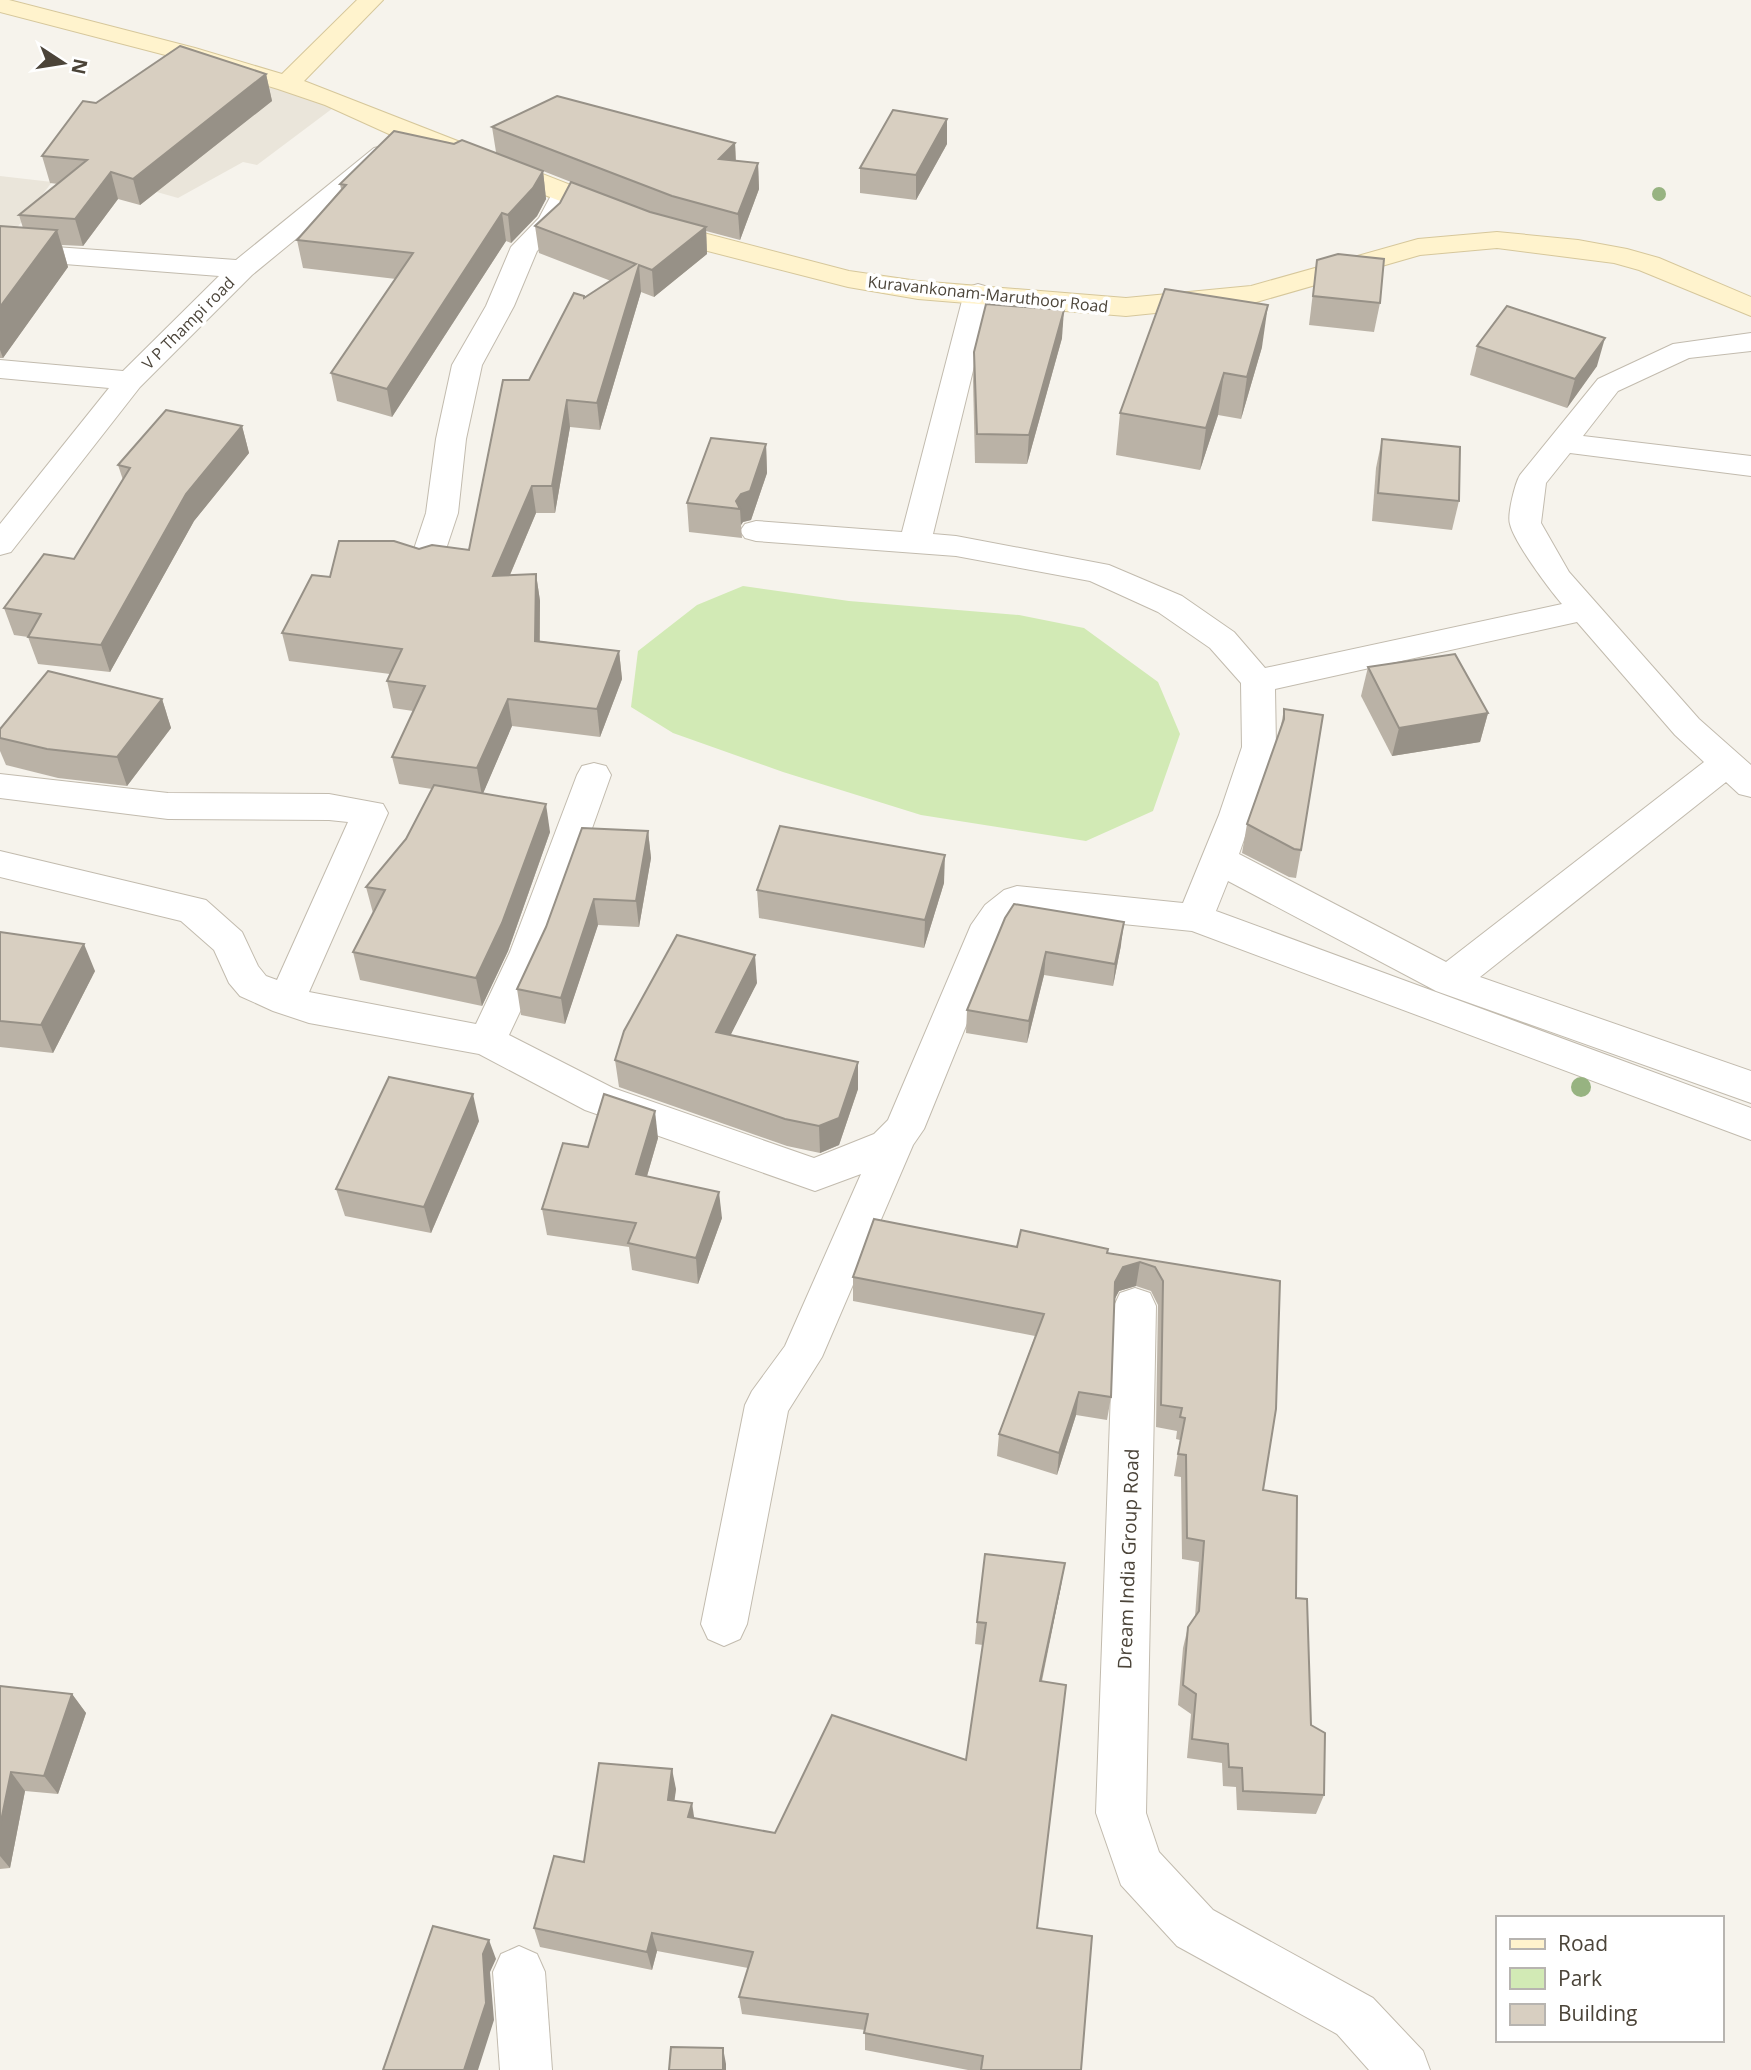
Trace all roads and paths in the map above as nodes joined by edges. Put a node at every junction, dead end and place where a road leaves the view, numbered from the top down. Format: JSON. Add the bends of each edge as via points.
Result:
{"nodes":[{"id":1,"x":371,"y":0,"type":"edge"},
{"id":2,"x":0,"y":5,"type":"edge"},
{"id":3,"x":287,"y":84,"type":"junction"},
{"id":4,"x":409,"y":133,"type":"junction"},
{"id":5,"x":566,"y":192,"type":"junction"},
{"id":6,"x":0,"y":251,"type":"edge"},
{"id":7,"x":242,"y":269,"type":"junction"},
{"id":8,"x":978,"y":293,"type":"junction"},
{"id":9,"x":1751,"y":307,"type":"edge"},
{"id":10,"x":1751,"y":342,"type":"edge"},
{"id":11,"x":0,"y":369,"type":"edge"},
{"id":12,"x":130,"y":381,"type":"junction"},
{"id":13,"x":1561,"y":443,"type":"junction"},
{"id":14,"x":1751,"y":466,"type":"edge"},
{"id":15,"x":756,"y":531,"type":"dead end"},
{"id":16,"x":915,"y":543,"type":"junction"},
{"id":17,"x":0,"y":545,"type":"edge"},
{"id":18,"x":425,"y":564,"type":"edge"},
{"id":19,"x":1584,"y":610,"type":"junction"},
{"id":20,"x":1258,"y":681,"type":"junction"},
{"id":21,"x":1739,"y":774,"type":"edge"},
{"id":22,"x":594,"y":775,"type":"dead end"},
{"id":23,"x":0,"y":786,"type":"edge"},
{"id":24,"x":1219,"y":860,"type":"junction"},
{"id":25,"x":0,"y":864,"type":"edge"},
{"id":26,"x":1195,"y":918,"type":"junction"},
{"id":27,"x":1449,"y":981,"type":"junction"},
{"id":28,"x":286,"y":1001,"type":"junction"},
{"id":29,"x":486,"y":1041,"type":"junction"},
{"id":30,"x":1751,"y":1087,"type":"edge"},
{"id":31,"x":1751,"y":1124,"type":"edge"},
{"id":32,"x":897,"y":1139,"type":"junction"},
{"id":33,"x":1135,"y":1306,"type":"dead end"},
{"id":34,"x":724,"y":1624,"type":"dead end"},
{"id":35,"x":519,"y":1972,"type":"dead end"},
{"id":36,"x":526,"y":2070,"type":"edge"},
{"id":37,"x":1404,"y":2070,"type":"edge"}],
"edges":[{"from":1,"to":3,"type":"main road"},
{"from":2,"to":3,"type":"main road","name":"Kuravankonam-Maruthoor Road"},
{"from":3,"to":4,"type":"main road","name":"Kuravankonam-Maruthoor Road"},
{"from":4,"to":5,"type":"main road","name":"Kuravankonam-Maruthoor Road"},
{"from":4,"to":7,"type":"street","name":"V P Thampi road"},
{"from":5,"to":8,"type":"main road","name":"Kuravankonam-Maruthoor Road","via":[[663,231],[848,279]]},
{"from":5,"to":18,"type":"street","via":[[551,222],[525,247],[500,306],[467,365],[442,513]]},
{"from":6,"to":7,"type":"street"},
{"from":7,"to":12,"type":"street","name":"V P Thampi road"},
{"from":8,"to":9,"type":"main road","name":"Kuravankonam-Maruthoor Road","via":[[1126,307],[1253,295],[1418,247],[1497,240],[1617,255]]},
{"from":8,"to":16,"type":"street"},
{"from":10,"to":13,"type":"street","via":[[1683,350],[1608,385]]},
{"from":11,"to":12,"type":"street"},
{"from":12,"to":17,"type":"street","name":"V P Thampi road"},
{"from":13,"to":14,"type":"street"},
{"from":13,"to":19,"type":"street","via":[[1531,482],[1525,523],[1557,578]]},
{"from":15,"to":16,"type":"street"},
{"from":16,"to":20,"type":"street","via":[[1098,572],[1191,618],[1222,640]]},
{"from":19,"to":20,"type":"street"},
{"from":19,"to":21,"type":"street","via":[[1687,727]]},
{"from":20,"to":24,"type":"street","via":[[1259,747]]},
{"from":21,"to":27,"type":"street"},
{"from":22,"to":29,"type":"street","via":[[529,952]]},
{"from":23,"to":28,"type":"street","via":[[169,806],[329,807],[370,813]]},
{"from":24,"to":26,"type":"street"},
{"from":24,"to":27,"type":"street"},
{"from":25,"to":28,"type":"street","via":[[193,910],[229,942],[253,986]]},
{"from":26,"to":31,"type":"street"},
{"from":26,"to":32,"type":"street","via":[[1017,900],[998,915],[985,935]]},
{"from":27,"to":30,"type":"street"},
{"from":28,"to":29,"type":"street"},
{"from":29,"to":32,"type":"street","via":[[599,1099],[815,1175]]},
{"from":32,"to":34,"type":"street","via":[[800,1357],[767,1405]]},
{"from":33,"to":37,"type":"street","name":"Dream India Group Road","via":[[1121,1813],[1139,1867],[1195,1928],[1355,2017]]},
{"from":35,"to":36,"type":"street"}]}
